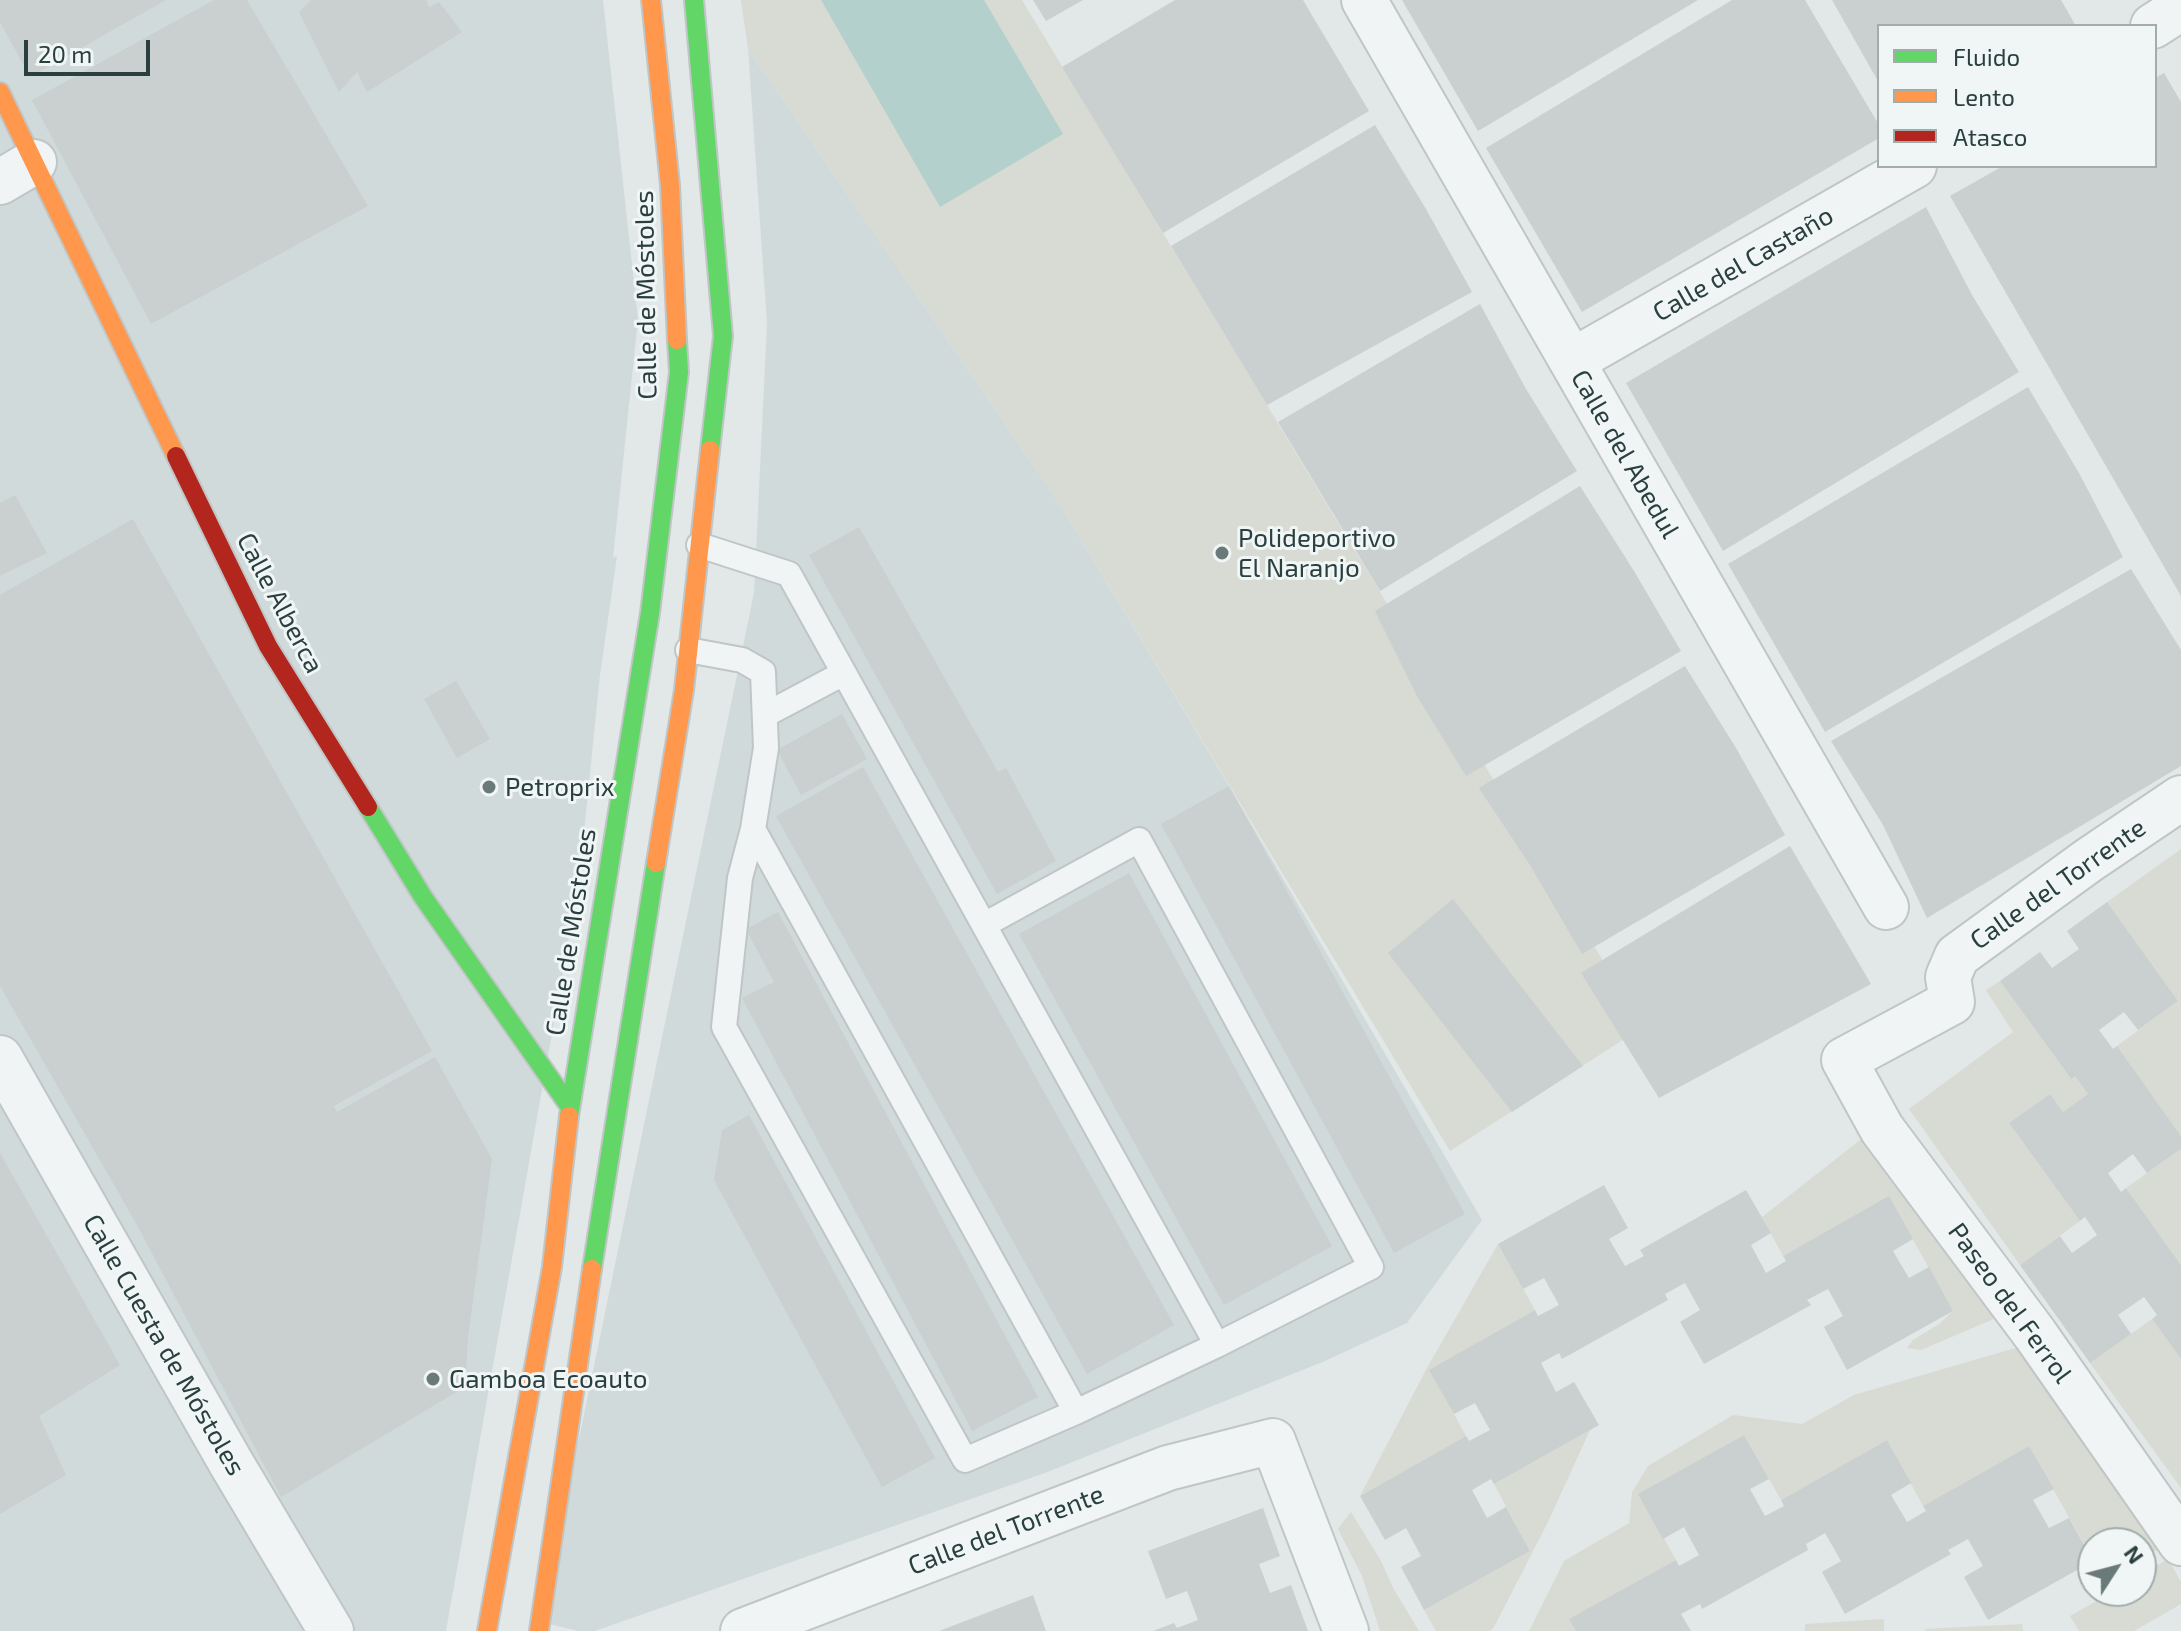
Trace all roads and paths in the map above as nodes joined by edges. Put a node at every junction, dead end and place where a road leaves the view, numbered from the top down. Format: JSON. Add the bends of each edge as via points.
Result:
{"nodes":[{"id":1,"x":651,"y":0,"type":"edge"},
{"id":2,"x":694,"y":0,"type":"edge"},
{"id":3,"x":1364,"y":0,"type":"edge"},
{"id":4,"x":2149,"y":0,"type":"edge"},
{"id":5,"x":2181,"y":8,"type":"edge"},
{"id":6,"x":2134,"y":24,"type":"edge"},
{"id":7,"x":2156,"y":24,"type":"edge"},
{"id":8,"x":0,"y":92,"type":"edge"},
{"id":9,"x":1910,"y":168,"type":"edge"},
{"id":10,"x":17,"y":172,"type":"edge"},
{"id":11,"x":1572,"y":361,"type":"junction"},
{"id":12,"x":699,"y":545,"type":"junction"},
{"id":13,"x":688,"y":650,"type":"junction"},
{"id":14,"x":844,"y":673,"type":"junction"},
{"id":15,"x":765,"y":715,"type":"junction"},
{"id":16,"x":2181,"y":798,"type":"edge"},
{"id":17,"x":753,"y":829,"type":"junction"},
{"id":18,"x":1886,"y":907,"type":"dead end"},
{"id":19,"x":984,"y":925,"type":"junction"},
{"id":20,"x":0,"y":1058,"type":"edge"},
{"id":21,"x":1844,"y":1060,"type":"joint"},
{"id":22,"x":570,"y":1107,"type":"junction"},
{"id":23,"x":1217,"y":1345,"type":"junction"},
{"id":24,"x":1076,"y":1412,"type":"junction"},
{"id":25,"x":2181,"y":1543,"type":"edge"},
{"id":26,"x":331,"y":1631,"type":"edge"},
{"id":27,"x":487,"y":1631,"type":"edge"},
{"id":28,"x":539,"y":1631,"type":"edge"},
{"id":29,"x":743,"y":1631,"type":"edge"},
{"id":30,"x":1346,"y":1631,"type":"edge"}],
"edges":[{"from":1,"to":22,"type":"main road","name":"Calle de Móstoles","via":[[670,185],[679,372],[650,613]]},
{"from":2,"to":12,"type":"main road","via":[[723,336]]},
{"from":3,"to":11,"type":"street","name":"Calle del Abedul"},
{"from":4,"to":6,"type":"street"},
{"from":5,"to":7,"type":"street"},
{"from":8,"to":10,"type":"main road","name":"Calle Alberca"},
{"from":9,"to":11,"type":"street","name":"Calle del Castaño"},
{"from":10,"to":22,"type":"main road","name":"Calle Alberca","via":[[268,646],[423,897]]},
{"from":11,"to":18,"type":"street","name":"Calle del Abedul"},
{"from":12,"to":13,"type":"main road"},
{"from":12,"to":14,"type":"lane","via":[[789,574]]},
{"from":13,"to":15,"type":"lane","via":[[742,660],[763,672]]},
{"from":13,"to":28,"type":"main road"},
{"from":14,"to":15,"type":"lane"},
{"from":14,"to":19,"type":"lane"},
{"from":15,"to":17,"type":"lane","via":[[766,748]]},
{"from":16,"to":21,"type":"street","name":"Calle del Torrente","via":[[1957,956],[1948,977],[1952,1002]]},
{"from":17,"to":24,"type":"lane"},
{"from":17,"to":24,"type":"lane","via":[[740,878],[724,1027],[965,1460]]},
{"from":19,"to":23,"type":"lane"},
{"from":19,"to":23,"type":"lane","via":[[1139,840],[1371,1267]]},
{"from":20,"to":26,"type":"street","name":"Calle Cuesta de Móstoles"},
{"from":21,"to":25,"type":"street","name":"Paseo del Ferrol","via":[[1882,1129],[2035,1334]]},
{"from":22,"to":27,"type":"main road","name":"Calle de Móstoles","via":[[552,1267]]},
{"from":23,"to":24,"type":"lane"},
{"from":29,"to":30,"type":"street","name":"Calle del Torrente","via":[[1168,1468],[1273,1441]]}]}
